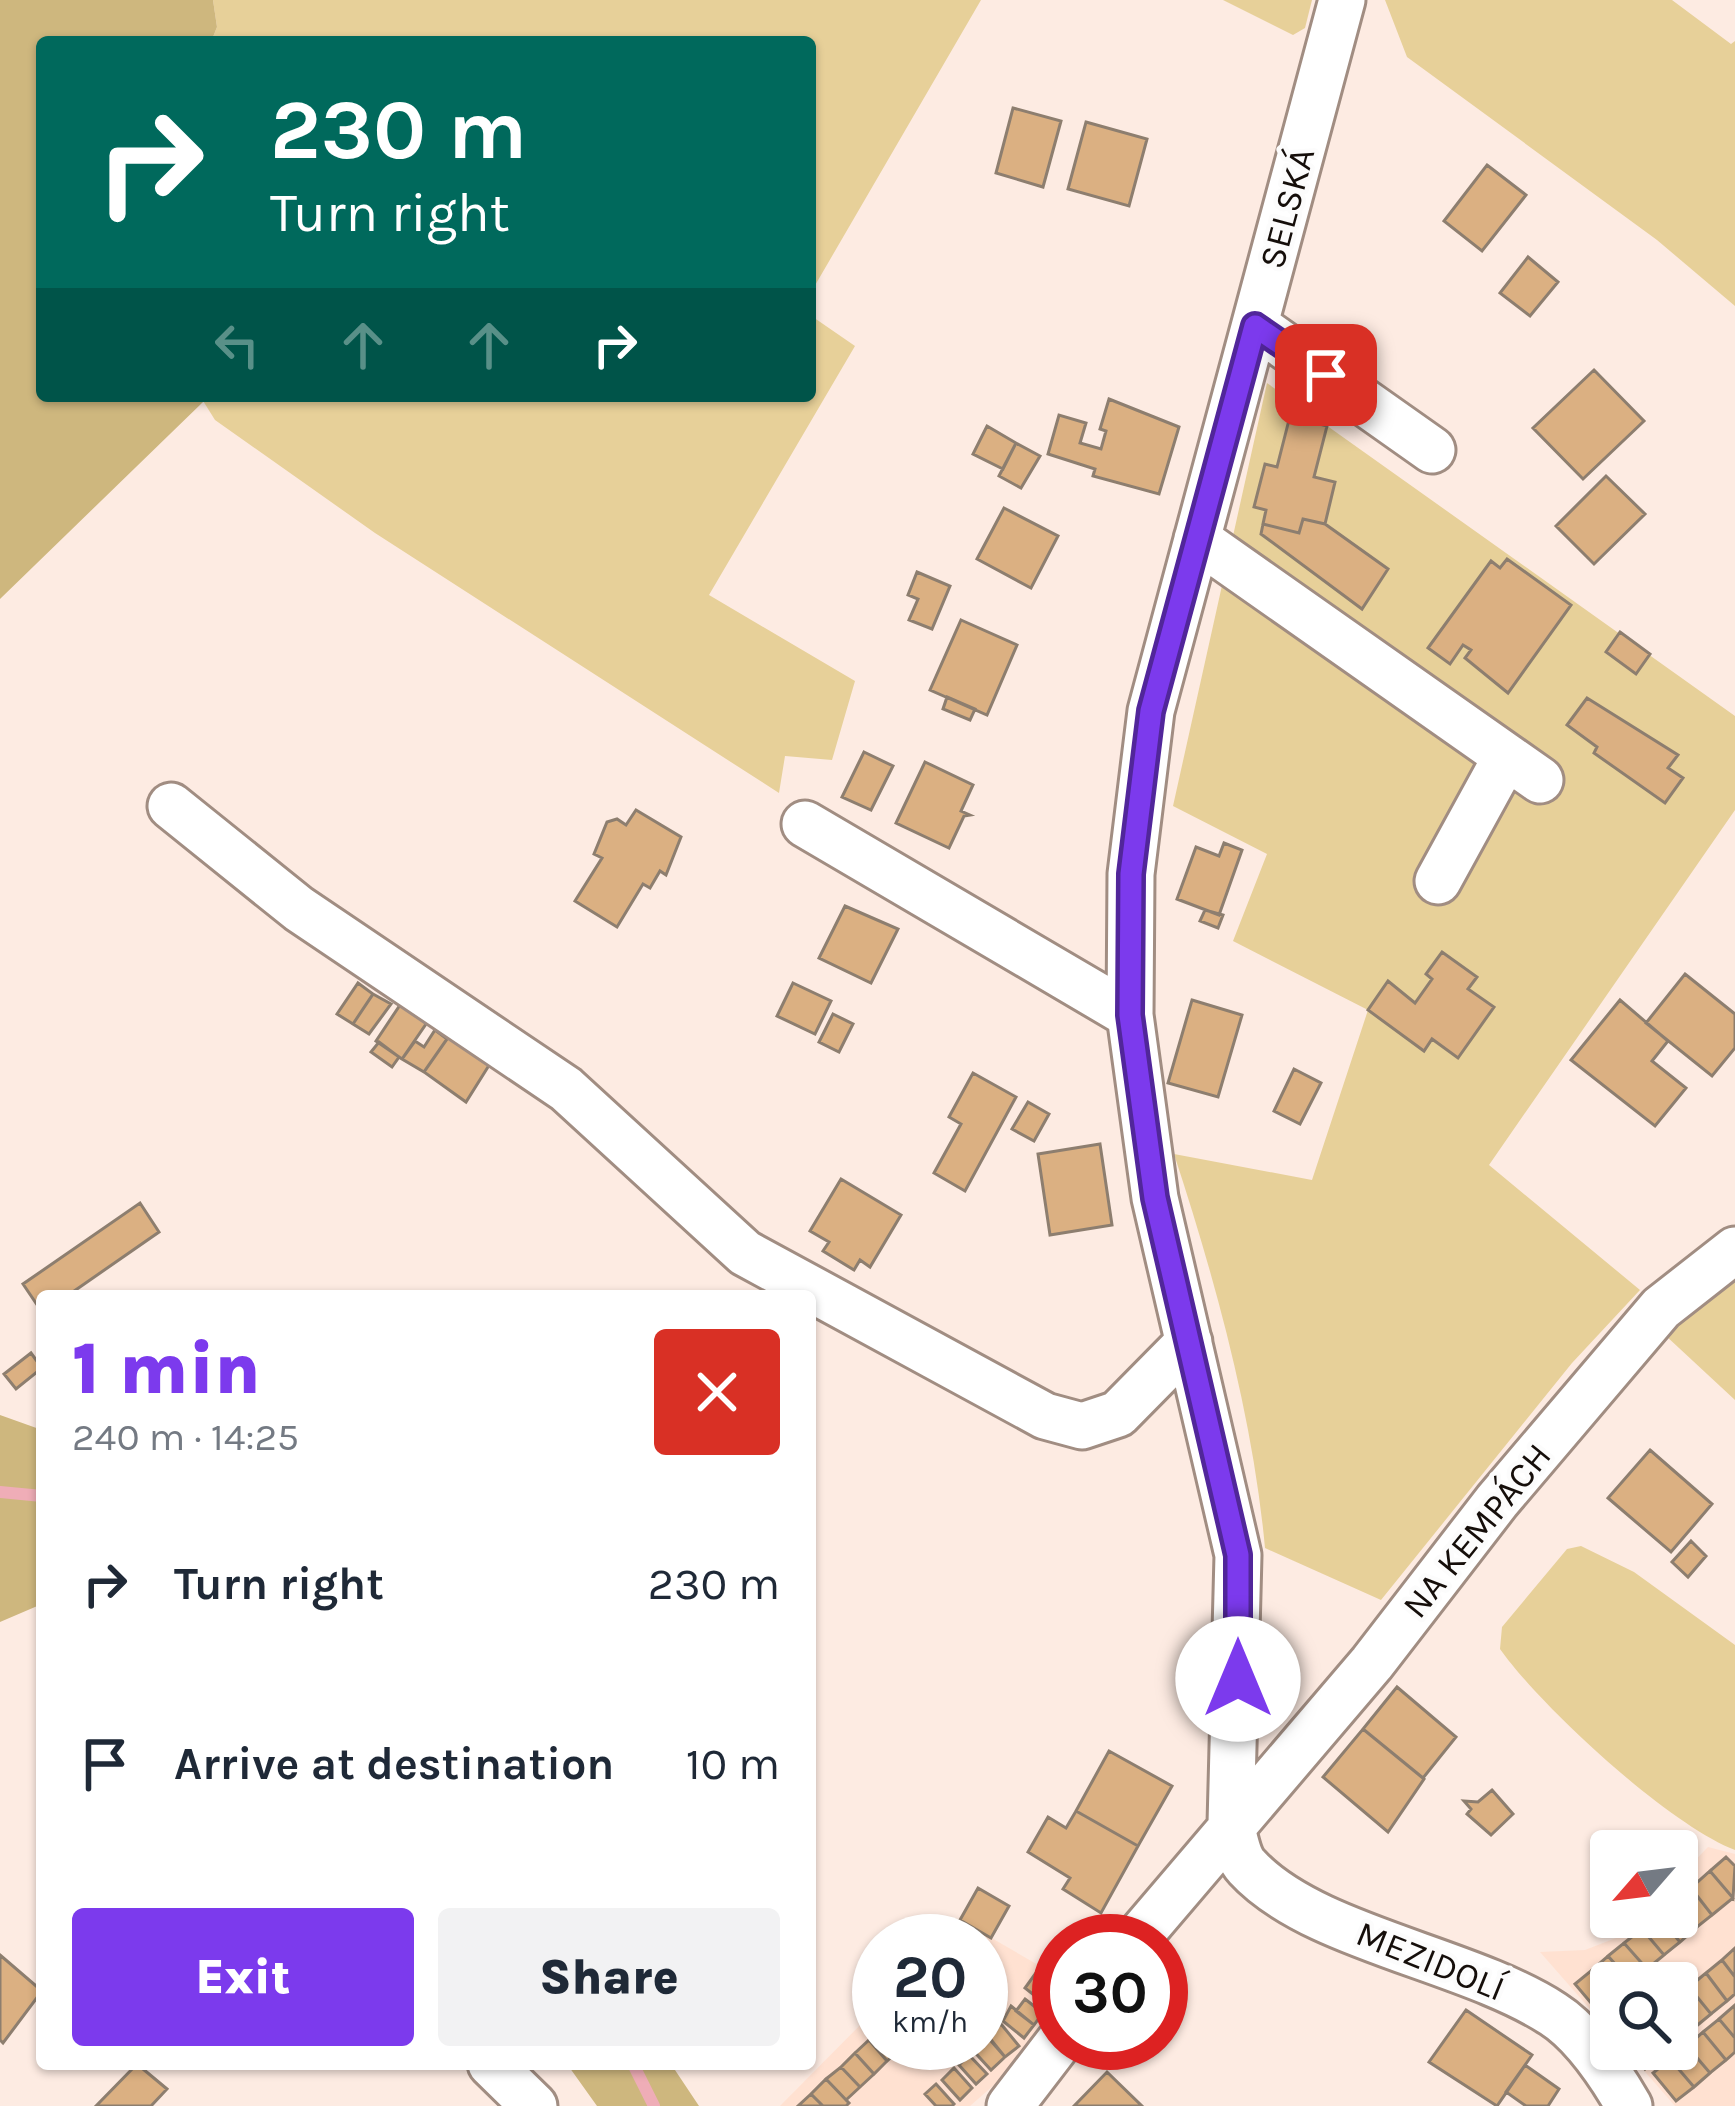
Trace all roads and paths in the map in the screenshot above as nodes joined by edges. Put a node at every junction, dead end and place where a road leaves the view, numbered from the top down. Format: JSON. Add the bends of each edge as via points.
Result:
{"nodes":[{"id":1,"x":1342,"y":0,"type":"edge"},
{"id":2,"x":1255,"y":326,"type":"junction"},
{"id":3,"x":1432,"y":450,"type":"dead end"},
{"id":4,"x":1197,"y":538,"type":"junction"},
{"id":5,"x":171,"y":806,"type":"dead end"},
{"id":6,"x":805,"y":824,"type":"dead end"},
{"id":7,"x":1438,"y":881,"type":"dead end"},
{"id":8,"x":1130,"y":1015,"type":"junction"},
{"id":9,"x":1735,"y":1250,"type":"edge"},
{"id":10,"x":813,"y":1290,"type":"edge"},
{"id":11,"x":816,"y":1292,"type":"edge"},
{"id":12,"x":1189,"y":1342,"type":"junction"},
{"id":13,"x":1232,"y":1824,"type":"junction"},
{"id":14,"x":1157,"y":1914,"type":"edge"},
{"id":15,"x":497,"y":2070,"type":"edge"},
{"id":16,"x":1038,"y":2070,"type":"edge"},
{"id":17,"x":534,"y":2106,"type":"edge"},
{"id":18,"x":1010,"y":2106,"type":"edge"},
{"id":19,"x":1629,"y":2106,"type":"edge"}],
"edges":[{"from":1,"to":2,"type":"street","name":"SELSKÁ"},
{"from":2,"to":3,"type":"street"},
{"from":2,"to":4,"type":"street","name":"SELSKÁ"},
{"from":4,"to":7,"type":"street","via":[[1523,768]]},
{"from":4,"to":8,"type":"street","name":"SELSKÁ","via":[[1151,711],[1131,874]]},
{"from":5,"to":10,"type":"street","via":[[299,909],[566,1089],[745,1253]]},
{"from":6,"to":8,"type":"street"},
{"from":8,"to":12,"type":"street","name":"SELSKÁ","via":[[1155,1198]]},
{"from":9,"to":13,"type":"street","name":"NA KEMPÁCH","via":[[1661,1309]]},
{"from":11,"to":12,"type":"street","via":[[1045,1417],[1082,1426],[1118,1414]]},
{"from":12,"to":13,"type":"street","name":"SELSKÁ","via":[[1238,1555]]},
{"from":13,"to":14,"type":"street"},
{"from":13,"to":19,"type":"street","name":"MEZIDOLÍ","via":[[1243,1863],[1272,1888],[1339,1923],[1490,1979],[1558,2017]]},
{"from":15,"to":17,"type":"street"},
{"from":16,"to":18,"type":"street"}]}
